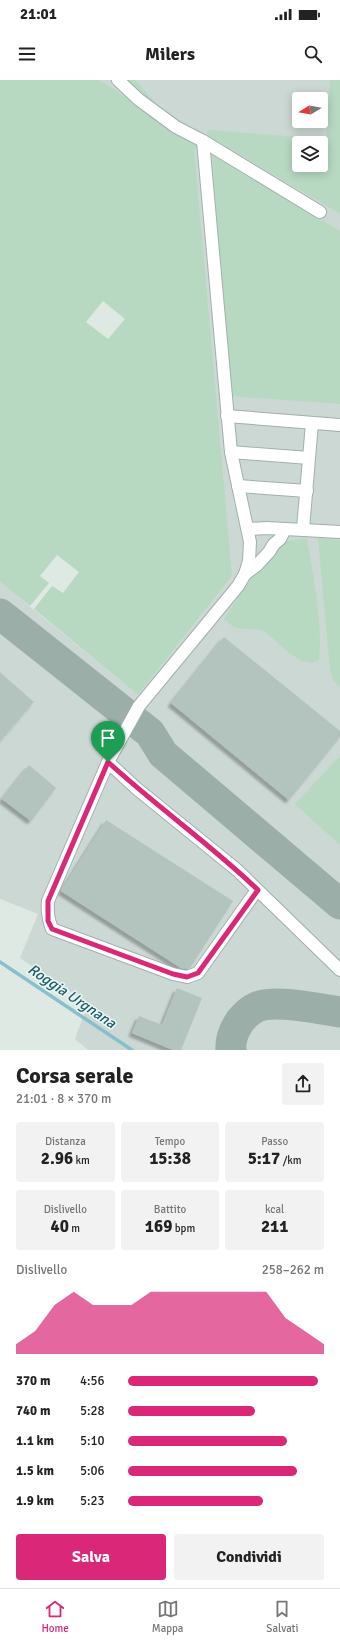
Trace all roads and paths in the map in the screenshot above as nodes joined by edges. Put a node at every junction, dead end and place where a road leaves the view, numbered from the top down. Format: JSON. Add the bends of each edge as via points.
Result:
{"nodes":[{"id":1,"x":118,"y":80,"type":"edge"},
{"id":2,"x":203,"y":141,"type":"junction"},
{"id":3,"x":320,"y":212,"type":"dead end"},
{"id":4,"x":227,"y":416,"type":"junction"},
{"id":5,"x":312,"y":423,"type":"junction"},
{"id":6,"x":340,"y":425,"type":"edge"},
{"id":7,"x":231,"y":452,"type":"junction"},
{"id":8,"x":309,"y":458,"type":"junction"},
{"id":9,"x":238,"y":486,"type":"junction"},
{"id":10,"x":306,"y":491,"type":"junction"},
{"id":11,"x":248,"y":529,"type":"junction"},
{"id":12,"x":285,"y":529,"type":"junction"},
{"id":13,"x":303,"y":529,"type":"junction"},
{"id":14,"x":340,"y":532,"type":"edge"},
{"id":15,"x":245,"y":574,"type":"junction"},
{"id":16,"x":108,"y":762,"type":"junction"},
{"id":17,"x":258,"y":890,"type":"junction"},
{"id":18,"x":340,"y":970,"type":"edge"}],
"edges":[{"from":1,"to":2,"type":"lane","via":[[176,128]]},
{"from":2,"to":3,"type":"lane"},
{"from":2,"to":4,"type":"lane"},
{"from":4,"to":5,"type":"lane"},
{"from":4,"to":7,"type":"lane"},
{"from":5,"to":6,"type":"lane"},
{"from":5,"to":8,"type":"lane"},
{"from":7,"to":8,"type":"lane"},
{"from":7,"to":9,"type":"lane"},
{"from":8,"to":10,"type":"lane"},
{"from":9,"to":10,"type":"lane"},
{"from":9,"to":11,"type":"lane"},
{"from":10,"to":13,"type":"lane"},
{"from":11,"to":12,"type":"lane"},
{"from":11,"to":15,"type":"lane","via":[[250,550]]},
{"from":12,"to":13,"type":"lane"},
{"from":12,"to":15,"type":"lane","via":[[269,552]]},
{"from":13,"to":14,"type":"lane"},
{"from":15,"to":16,"type":"lane","via":[[238,586],[139,706]]},
{"from":16,"to":17,"type":"lane"},
{"from":16,"to":17,"type":"lane","via":[[48,901],[48,921],[52,929],[187,977],[198,973]]},
{"from":17,"to":18,"type":"lane"}]}
